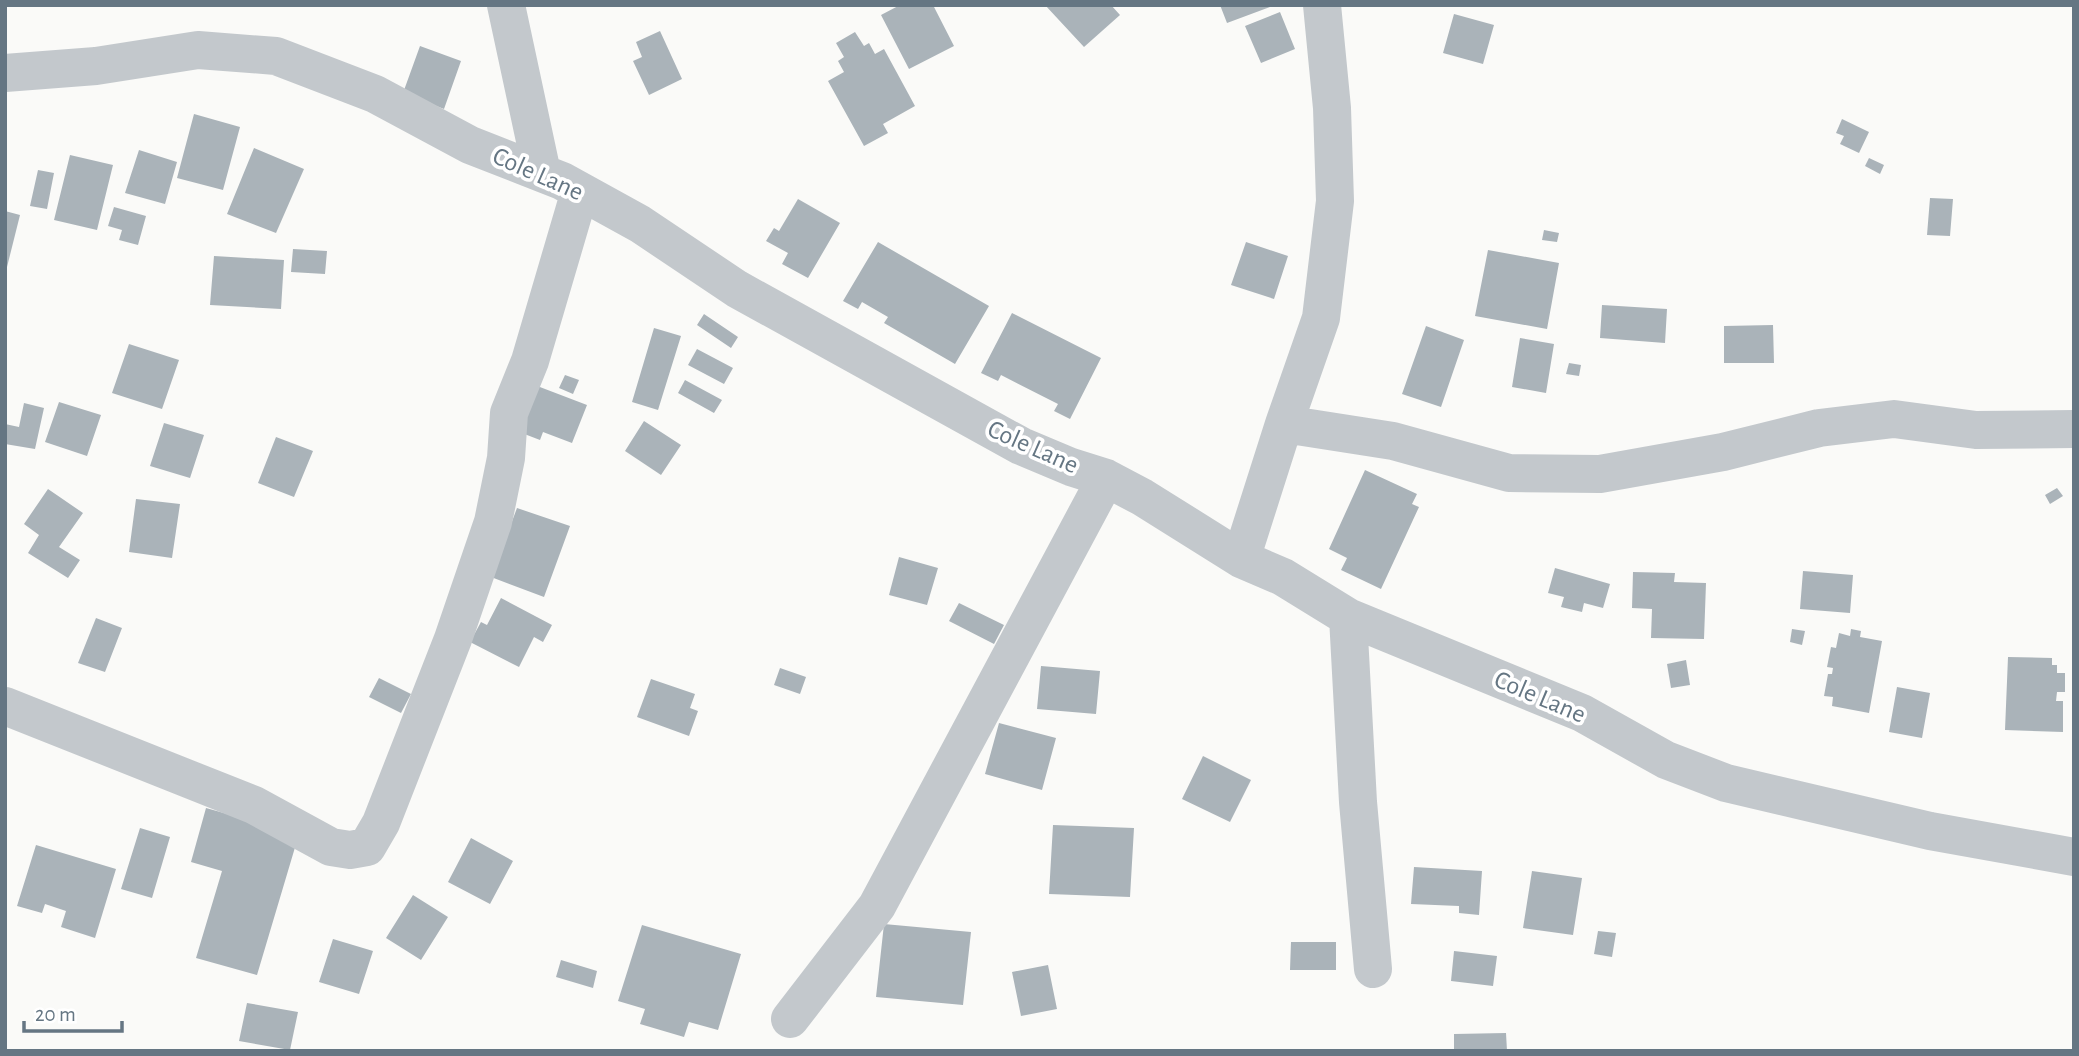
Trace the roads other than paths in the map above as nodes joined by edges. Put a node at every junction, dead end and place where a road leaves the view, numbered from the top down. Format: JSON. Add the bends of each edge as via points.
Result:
{"nodes":[{"id":1,"x":506,"y":5,"type":"edge"},
{"id":2,"x":1322,"y":5,"type":"edge"},
{"id":3,"x":5,"y":73,"type":"edge"},
{"id":4,"x":542,"y":173,"type":"junction"},
{"id":5,"x":580,"y":191,"type":"junction"},
{"id":6,"x":1284,"y":424,"type":"junction"},
{"id":7,"x":2074,"y":429,"type":"edge"},
{"id":8,"x":1106,"y":478,"type":"junction"},
{"id":9,"x":1241,"y":559,"type":"junction"},
{"id":10,"x":1348,"y":617,"type":"junction"},
{"id":11,"x":5,"y":706,"type":"edge"},
{"id":12,"x":2074,"y":857,"type":"edge"},
{"id":13,"x":1373,"y":969,"type":"dead end"},
{"id":14,"x":790,"y":1018,"type":"dead end"}],
"edges":[{"from":1,"to":4,"type":"street"},
{"from":2,"to":6,"type":"street","via":[[1335,201],[1321,318]]},
{"from":3,"to":4,"type":"street","name":"Cole Lane","via":[[96,66],[198,50],[275,56],[375,94],[470,145]]},
{"from":4,"to":5,"type":"street","name":"Cole Lane"},
{"from":5,"to":8,"type":"street","name":"Cole Lane","via":[[640,224],[737,289],[964,415],[1021,446]]},
{"from":5,"to":11,"type":"street","via":[[530,361],[509,414],[493,522],[439,676],[381,823],[367,847],[331,847],[254,804]]},
{"from":6,"to":7,"type":"street","via":[[1393,442],[1509,473],[1600,474],[1723,452],[1819,428],[1894,419],[1976,430]]},
{"from":6,"to":9,"type":"street"},
{"from":8,"to":9,"type":"street","name":"Cole Lane"},
{"from":8,"to":14,"type":"street","via":[[877,906]]},
{"from":9,"to":10,"type":"street","name":"Cole Lane","via":[[1283,577]]},
{"from":10,"to":12,"type":"street","name":"Cole Lane","via":[[1582,713],[1666,760],[1726,783],[1930,831]]},
{"from":10,"to":13,"type":"street"}]}
